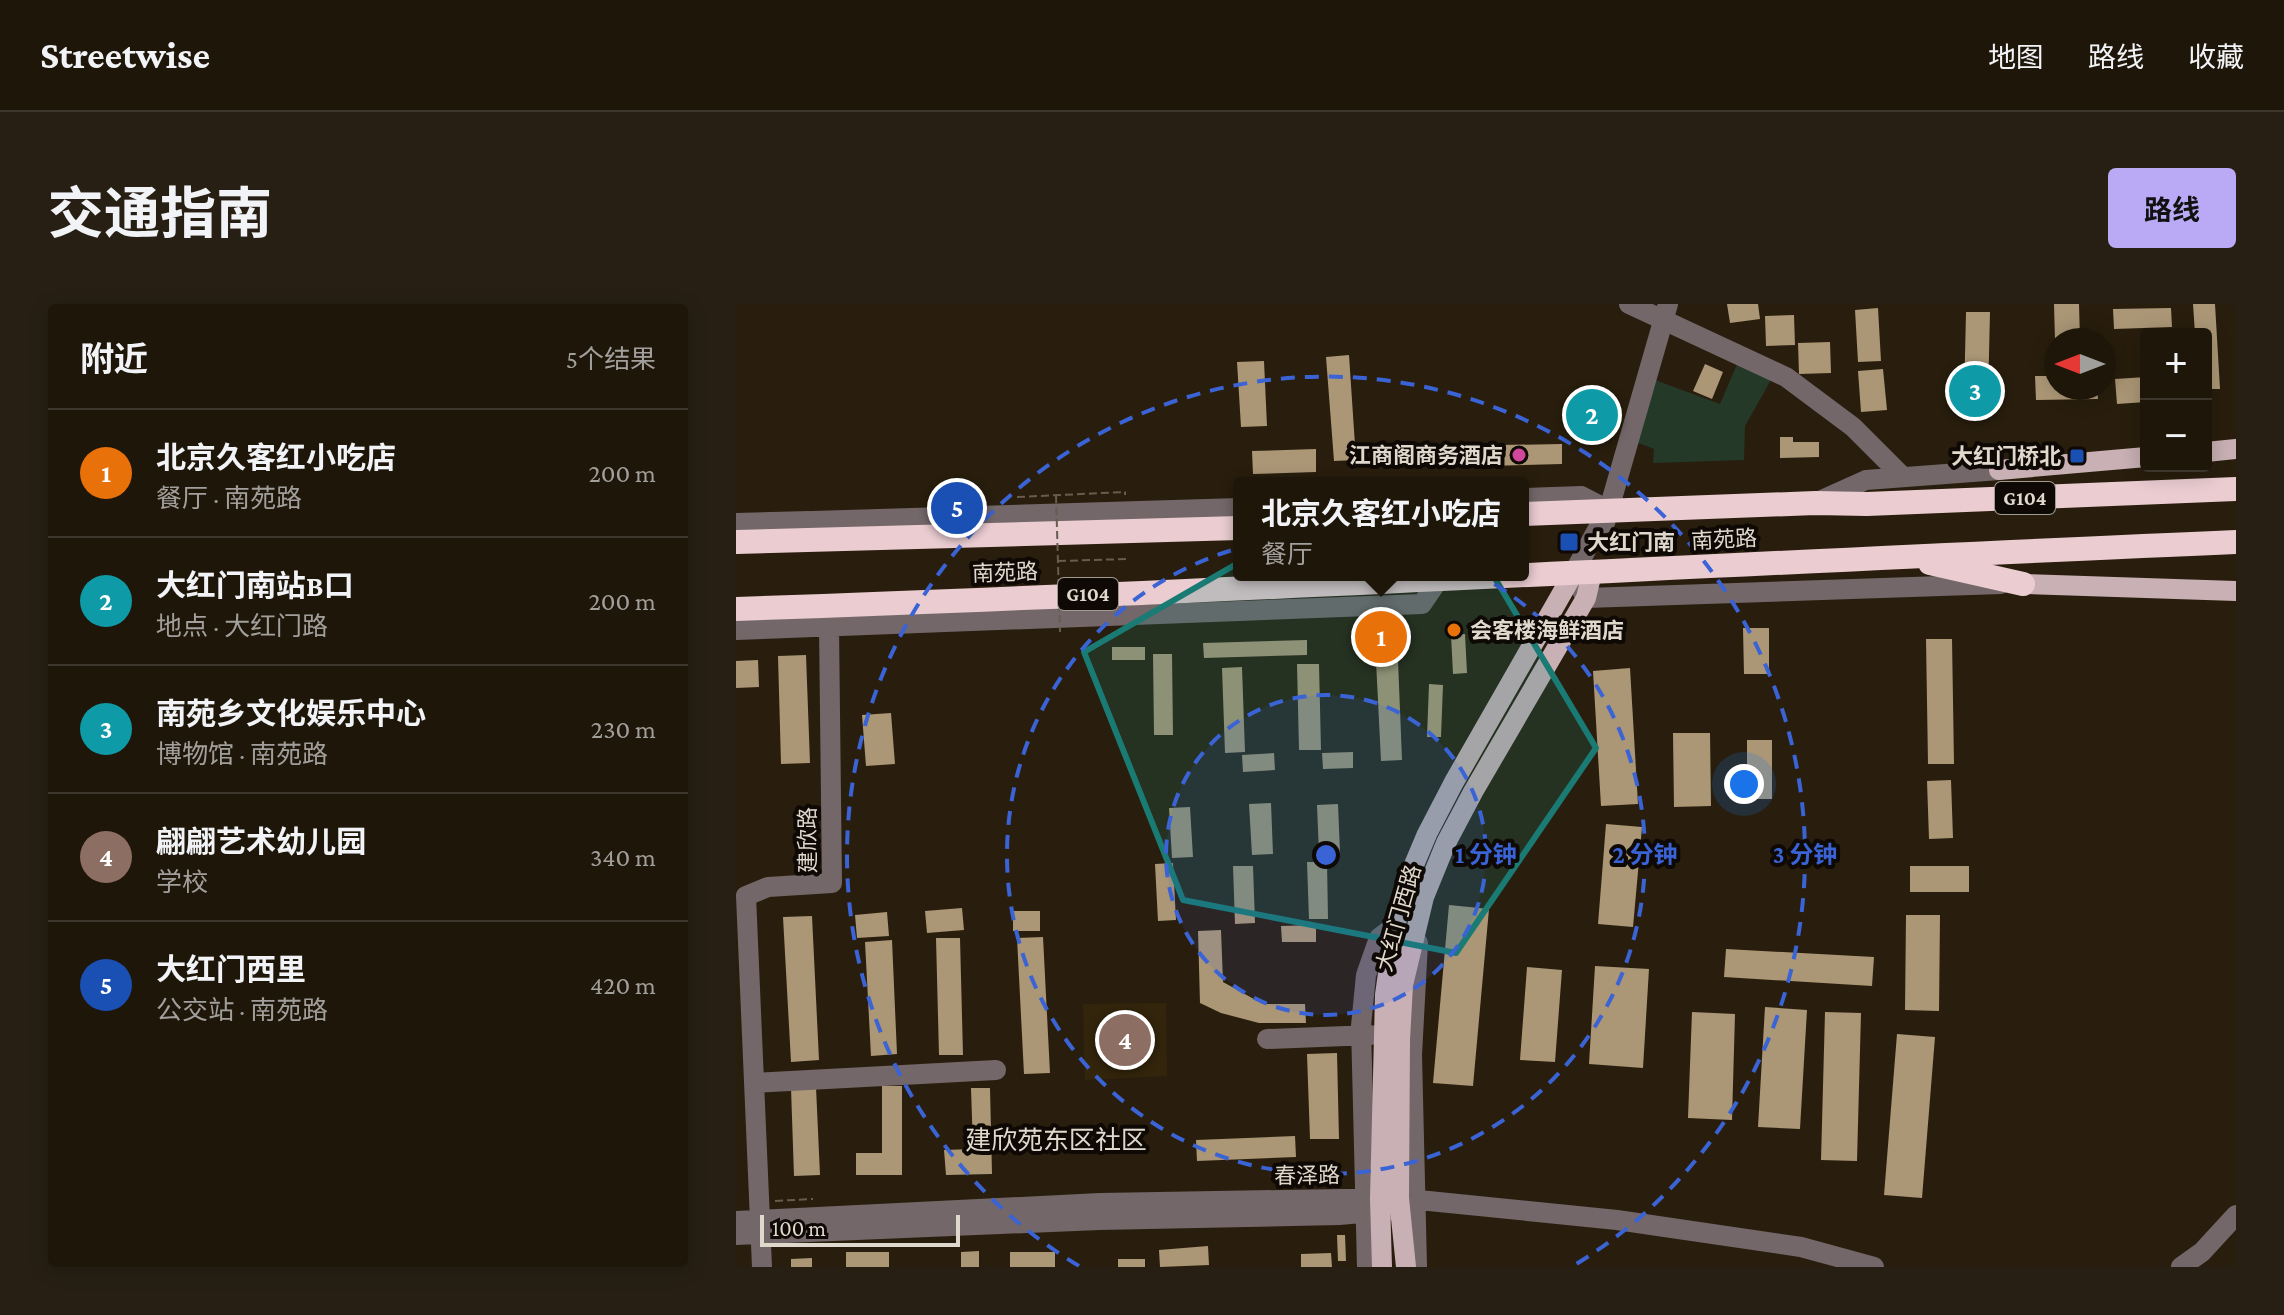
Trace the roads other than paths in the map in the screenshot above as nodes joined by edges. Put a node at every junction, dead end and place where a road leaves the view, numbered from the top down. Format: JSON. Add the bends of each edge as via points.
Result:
{"nodes":[{"id":1,"x":1629,"y":304,"type":"edge"},
{"id":2,"x":1665,"y":312,"type":"edge"},
{"id":3,"x":2236,"y":449,"type":"edge"},
{"id":4,"x":2212,"y":451,"type":"edge"},
{"id":5,"x":2140,"y":458,"type":"edge"},
{"id":6,"x":1999,"y":470,"type":"joint"},
{"id":7,"x":1903,"y":477,"type":"junction"},
{"id":8,"x":2236,"y":489,"type":"edge"},
{"id":9,"x":1529,"y":498,"type":"edge"},
{"id":10,"x":1815,"y":503,"type":"junction"},
{"id":11,"x":1608,"y":510,"type":"junction"},
{"id":12,"x":1529,"y":514,"type":"edge"},
{"id":13,"x":1233,"y":520,"type":"edge"},
{"id":14,"x":813,"y":521,"type":"junction"},
{"id":15,"x":1233,"y":521,"type":"edge"},
{"id":16,"x":736,"y":523,"type":"edge"},
{"id":17,"x":778,"y":541,"type":"junction"},
{"id":18,"x":736,"y":542,"type":"edge"},
{"id":19,"x":2236,"y":542,"type":"edge"},
{"id":20,"x":1901,"y":556,"type":"junction"},
{"id":21,"x":1582,"y":573,"type":"junction"},
{"id":22,"x":1529,"y":575,"type":"edge"},
{"id":23,"x":1392,"y":581,"type":"edge"},
{"id":24,"x":1438,"y":581,"type":"edge"},
{"id":25,"x":2023,"y":584,"type":"junction"},
{"id":26,"x":2236,"y":591,"type":"edge"},
{"id":27,"x":1586,"y":598,"type":"junction"},
{"id":28,"x":736,"y":609,"type":"edge"},
{"id":29,"x":829,"y":627,"type":"junction"},
{"id":30,"x":736,"y":630,"type":"edge"},
{"id":31,"x":1396,"y":925,"type":"junction"},
{"id":32,"x":1383,"y":1034,"type":"junction"},
{"id":33,"x":1361,"y":1036,"type":"junction"},
{"id":34,"x":1267,"y":1039,"type":"dead end"},
{"id":35,"x":996,"y":1070,"type":"dead end"},
{"id":36,"x":754,"y":1083,"type":"junction"},
{"id":37,"x":1390,"y":1205,"type":"junction"},
{"id":38,"x":2236,"y":1215,"type":"edge"},
{"id":39,"x":736,"y":1221,"type":"edge"},
{"id":40,"x":760,"y":1227,"type":"junction"},
{"id":41,"x":2236,"y":1232,"type":"edge"},
{"id":42,"x":736,"y":1235,"type":"edge"},
{"id":43,"x":762,"y":1267,"type":"edge"},
{"id":44,"x":1367,"y":1267,"type":"edge"},
{"id":45,"x":1382,"y":1267,"type":"edge"},
{"id":46,"x":1406,"y":1267,"type":"edge"},
{"id":47,"x":1417,"y":1267,"type":"edge"},
{"id":48,"x":1838,"y":1267,"type":"edge"},
{"id":49,"x":1874,"y":1267,"type":"edge"},
{"id":50,"x":2181,"y":1267,"type":"edge"},
{"id":51,"x":2202,"y":1267,"type":"edge"}],
"edges":[{"from":1,"to":2,"type":"street"},
{"from":2,"to":7,"type":"street","via":[[1786,377],[1853,427]]},
{"from":2,"to":11,"type":"street"},
{"from":3,"to":4,"type":"main road"},
{"from":5,"to":6,"type":"main road"},
{"from":6,"to":7,"type":"street"},
{"from":7,"to":10,"type":"street","via":[[1866,480]]},
{"from":8,"to":10,"type":"highway","name":"南苑路","number":"G104"},
{"from":9,"to":11,"type":"street","via":[[1581,496]]},
{"from":10,"to":11,"type":"highway","name":"南苑路","number":"G104"},
{"from":11,"to":12,"type":"highway","name":"南苑路","number":"G104"},
{"from":11,"to":21,"type":"street"},
{"from":13,"to":14,"type":"street","via":[[1166,510]]},
{"from":14,"to":16,"type":"street"},
{"from":14,"to":17,"type":"street"},
{"from":15,"to":17,"type":"highway","name":"南苑路"},
{"from":17,"to":18,"type":"highway","name":"南苑路"},
{"from":19,"to":20,"type":"highway","name":"南苑路","number":"G104"},
{"from":20,"to":21,"type":"highway","name":"南苑路","number":"G104"},
{"from":20,"to":25,"type":"highway"},
{"from":21,"to":22,"type":"highway","name":"南苑路","number":"G104"},
{"from":21,"to":27,"type":"street"},
{"from":21,"to":31,"type":"main road","name":"大红门西路","via":[[1454,782],[1403,891]]},
{"from":23,"to":28,"type":"highway","name":"南苑路","number":"G104"},
{"from":24,"to":29,"type":"street","via":[[1422,604]]},
{"from":25,"to":26,"type":"main road"},
{"from":25,"to":27,"type":"street"},
{"from":27,"to":37,"type":"main road","name":"大红门西路","via":[[1466,805],[1424,897],[1403,985]]},
{"from":29,"to":30,"type":"street"},
{"from":29,"to":36,"type":"street","name":"建欣路","via":[[832,883],[768,887],[746,896]]},
{"from":31,"to":32,"type":"main road","name":"大红门西路"},
{"from":31,"to":33,"type":"street","via":[[1379,938],[1366,975]]},
{"from":32,"to":33,"type":"street"},
{"from":32,"to":37,"type":"main road","name":"大红门西路"},
{"from":33,"to":34,"type":"street"},
{"from":33,"to":37,"type":"street"},
{"from":35,"to":36,"type":"street"},
{"from":36,"to":40,"type":"street","name":"建欣路"},
{"from":37,"to":40,"type":"street","name":"春泽路","via":[[1100,1203]]},
{"from":37,"to":44,"type":"street"},
{"from":37,"to":45,"type":"main road","name":"大红门西路"},
{"from":37,"to":46,"type":"main road","name":"大红门西路"},
{"from":37,"to":47,"type":"street"},
{"from":37,"to":48,"type":"street","name":"春泽路","via":[[1800,1256]]},
{"from":37,"to":49,"type":"street","name":"春泽路","via":[[1617,1220],[1801,1247]]},
{"from":38,"to":50,"type":"street"},
{"from":39,"to":40,"type":"street","name":"春泽路"},
{"from":40,"to":42,"type":"street","name":"春泽路"},
{"from":40,"to":43,"type":"street","name":"建欣路"},
{"from":41,"to":51,"type":"street"}]}
